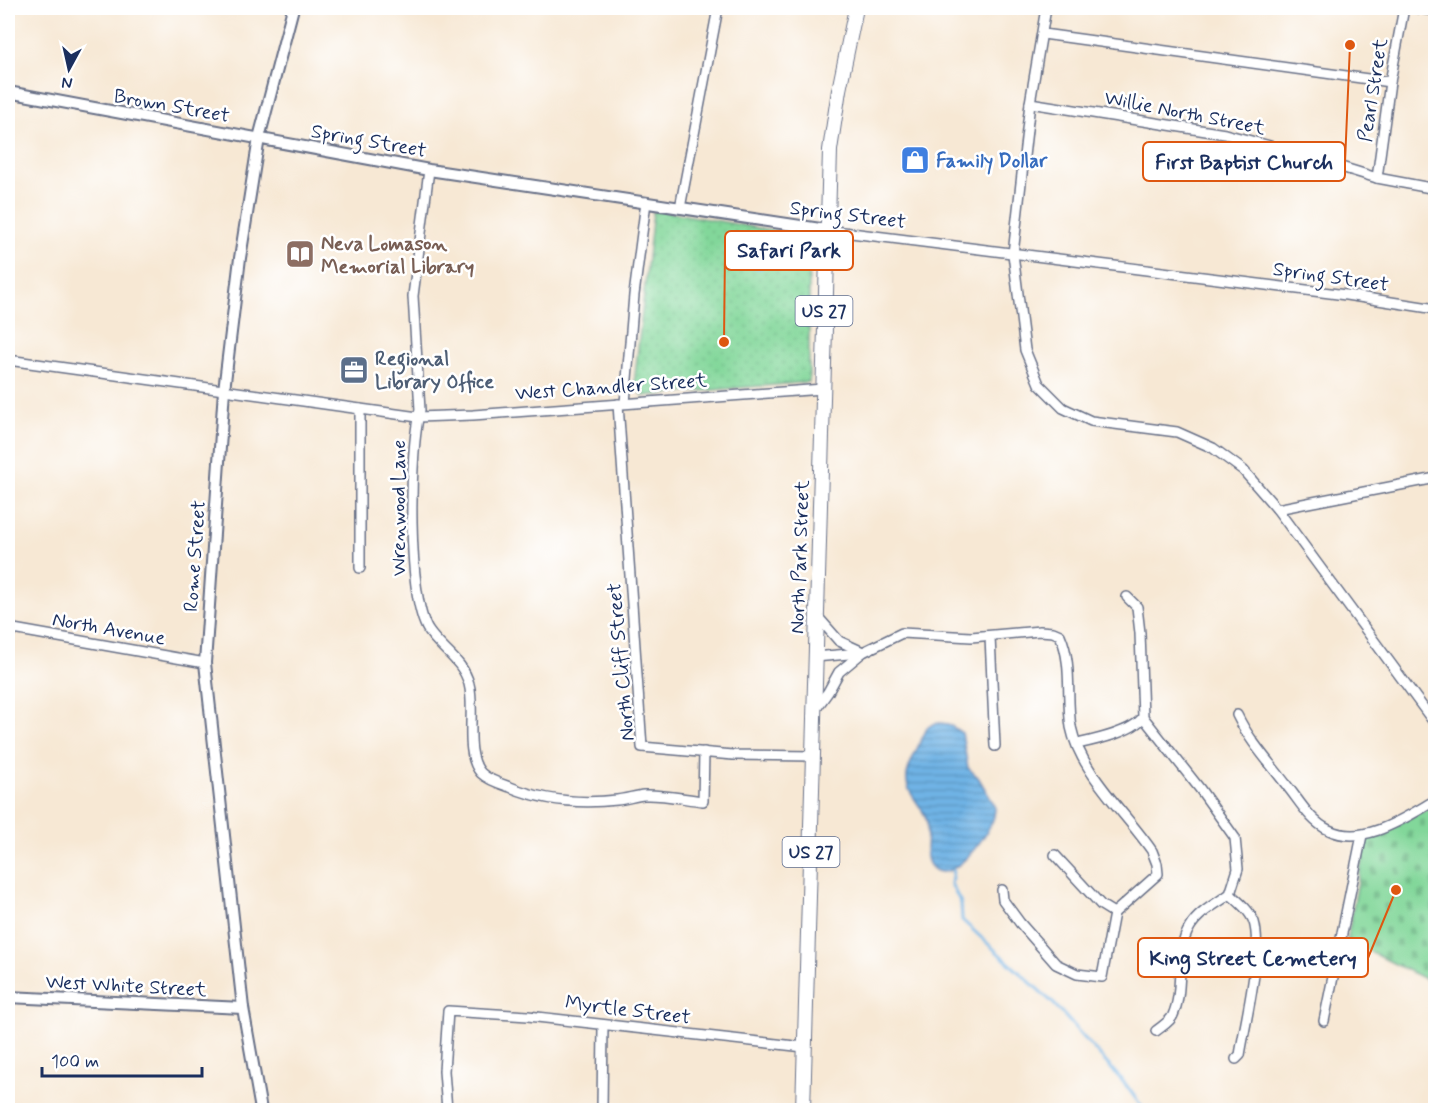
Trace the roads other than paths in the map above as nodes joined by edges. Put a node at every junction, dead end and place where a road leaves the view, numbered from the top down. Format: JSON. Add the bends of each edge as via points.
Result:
{"nodes":[{"id":1,"x":293,"y":8,"type":"edge"},
{"id":2,"x":718,"y":8,"type":"edge"},
{"id":3,"x":856,"y":8,"type":"edge"},
{"id":4,"x":1046,"y":8,"type":"edge"},
{"id":5,"x":1404,"y":8,"type":"edge"},
{"id":6,"x":1416,"y":8,"type":"edge"},
{"id":7,"x":1436,"y":11,"type":"edge"},
{"id":8,"x":1043,"y":34,"type":"junction"},
{"id":9,"x":1390,"y":82,"type":"junction"},
{"id":10,"x":8,"y":92,"type":"edge"},
{"id":11,"x":1030,"y":103,"type":"junction"},
{"id":12,"x":259,"y":138,"type":"junction"},
{"id":13,"x":429,"y":170,"type":"junction"},
{"id":14,"x":1377,"y":178,"type":"junction"},
{"id":15,"x":1436,"y":189,"type":"edge"},
{"id":16,"x":646,"y":202,"type":"junction"},
{"id":17,"x":680,"y":208,"type":"junction"},
{"id":18,"x":827,"y":230,"type":"junction"},
{"id":19,"x":1013,"y":254,"type":"junction"},
{"id":20,"x":1436,"y":309,"type":"edge"},
{"id":21,"x":8,"y":360,"type":"edge"},
{"id":22,"x":823,"y":389,"type":"junction"},
{"id":23,"x":224,"y":390,"type":"junction"},
{"id":24,"x":621,"y":404,"type":"junction"},
{"id":25,"x":360,"y":409,"type":"junction"},
{"id":26,"x":418,"y":417,"type":"junction"},
{"id":27,"x":1436,"y":477,"type":"edge"},
{"id":28,"x":1277,"y":509,"type":"junction"},
{"id":29,"x":360,"y":567,"type":"dead end"},
{"id":30,"x":1126,"y":597,"type":"dead end"},
{"id":31,"x":817,"y":616,"type":"junction"},
{"id":32,"x":8,"y":628,"type":"edge"},
{"id":33,"x":990,"y":637,"type":"junction"},
{"id":34,"x":863,"y":652,"type":"junction"},
{"id":35,"x":815,"y":657,"type":"junction"},
{"id":36,"x":205,"y":663,"type":"junction"},
{"id":37,"x":815,"y":710,"type":"junction"},
{"id":38,"x":1237,"y":715,"type":"dead end"},
{"id":39,"x":1143,"y":717,"type":"junction"},
{"id":40,"x":1436,"y":725,"type":"edge"},
{"id":41,"x":1077,"y":744,"type":"junction"},
{"id":42,"x":995,"y":746,"type":"dead end"},
{"id":43,"x":704,"y":752,"type":"junction"},
{"id":44,"x":814,"y":756,"type":"junction"},
{"id":45,"x":1436,"y":800,"type":"edge"},
{"id":46,"x":1362,"y":834,"type":"junction"},
{"id":47,"x":1055,"y":855,"type":"dead end"},
{"id":48,"x":1002,"y":890,"type":"dead end"},
{"id":49,"x":1230,"y":894,"type":"junction"},
{"id":50,"x":1114,"y":913,"type":"junction"},
{"id":51,"x":8,"y":997,"type":"edge"},
{"id":52,"x":243,"y":1008,"type":"junction"},
{"id":53,"x":1324,"y":1021,"type":"dead end"},
{"id":54,"x":603,"y":1025,"type":"junction"},
{"id":55,"x":1156,"y":1031,"type":"dead end"},
{"id":56,"x":804,"y":1047,"type":"junction"},
{"id":57,"x":1236,"y":1059,"type":"dead end"},
{"id":58,"x":261,"y":1110,"type":"edge"},
{"id":59,"x":447,"y":1110,"type":"edge"},
{"id":60,"x":602,"y":1110,"type":"edge"},
{"id":61,"x":803,"y":1110,"type":"edge"}],
"edges":[{"from":1,"to":12,"type":"street","name":"Rome Street"},
{"from":2,"to":17,"type":"street"},
{"from":3,"to":18,"type":"main road","name":"North Park Street","number":"US 27","via":[[830,150]]},
{"from":4,"to":8,"type":"street"},
{"from":5,"to":9,"type":"street","name":"Pearl Street"},
{"from":6,"to":7,"type":"street"},
{"from":8,"to":9,"type":"street"},
{"from":8,"to":11,"type":"street"},
{"from":9,"to":14,"type":"street","name":"Pearl Street"},
{"from":10,"to":12,"type":"street","name":"Brown Street"},
{"from":11,"to":14,"type":"street","name":"Willie North Street","via":[[1225,134]]},
{"from":11,"to":19,"type":"street"},
{"from":12,"to":13,"type":"street","name":"Spring Street"},
{"from":12,"to":23,"type":"street","name":"Rome Street"},
{"from":13,"to":16,"type":"street","name":"Spring Street"},
{"from":13,"to":26,"type":"street","via":[[413,296]]},
{"from":14,"to":15,"type":"street","name":"Willie North Street"},
{"from":16,"to":17,"type":"street","name":"Spring Street"},
{"from":16,"to":24,"type":"street","name":"North Cliff Street"},
{"from":17,"to":18,"type":"street","name":"Spring Street"},
{"from":18,"to":19,"type":"street","name":"Spring Street"},
{"from":18,"to":22,"type":"main road","name":"North Park Street","number":"US 27"},
{"from":19,"to":20,"type":"street","name":"Spring Street"},
{"from":19,"to":28,"type":"street","via":[[1025,350],[1039,384],[1063,408],[1091,421],[1177,432],[1213,448],[1243,470]]},
{"from":21,"to":23,"type":"street","name":"West Chandler Street"},
{"from":22,"to":24,"type":"street","name":"West Chandler Street"},
{"from":22,"to":31,"type":"main road","name":"North Park Street","number":"US 27"},
{"from":23,"to":25,"type":"street","name":"West Chandler Street"},
{"from":23,"to":36,"type":"street","name":"Rome Street"},
{"from":24,"to":26,"type":"street","name":"West Chandler Street"},
{"from":24,"to":43,"type":"street","name":"North Cliff Street","via":[[642,747]]},
{"from":25,"to":26,"type":"street","name":"West Chandler Street"},
{"from":25,"to":29,"type":"street"},
{"from":26,"to":43,"type":"street","name":"Wrenwood Lane","via":[[412,506],[418,600],[428,630],[462,667],[469,685],[472,753],[481,773],[526,794],[568,802],[645,795],[703,801]]},
{"from":27,"to":28,"type":"street"},
{"from":28,"to":40,"type":"street"},
{"from":30,"to":39,"type":"street","via":[[1137,607]]},
{"from":31,"to":34,"type":"street","via":[[839,641]]},
{"from":31,"to":35,"type":"main road","name":"North Park Street","number":"US 27"},
{"from":32,"to":36,"type":"street","name":"North Avenue"},
{"from":33,"to":34,"type":"street","via":[[902,633]]},
{"from":33,"to":41,"type":"street","via":[[1040,631],[1060,635],[1066,648],[1071,727]]},
{"from":33,"to":42,"type":"street"},
{"from":34,"to":35,"type":"street"},
{"from":34,"to":37,"type":"street","via":[[839,672]]},
{"from":35,"to":37,"type":"main road","name":"North Park Street","number":"US 27"},
{"from":36,"to":52,"type":"street","name":"Rome Street"},
{"from":37,"to":44,"type":"main road","name":"North Park Street","number":"US 27"},
{"from":38,"to":46,"type":"street","via":[[1248,736],[1309,815],[1330,831],[1349,836]]},
{"from":39,"to":41,"type":"street","via":[[1139,724]]},
{"from":39,"to":49,"type":"street","via":[[1234,838],[1238,869]]},
{"from":41,"to":50,"type":"street","via":[[1095,778],[1143,837],[1157,864],[1158,874]]},
{"from":43,"to":44,"type":"street","name":"North Cliff Street"},
{"from":44,"to":56,"type":"main road","name":"North Park Street","number":"US 27"},
{"from":45,"to":46,"type":"street"},
{"from":46,"to":53,"type":"street"},
{"from":47,"to":50,"type":"street","via":[[1101,905]]},
{"from":48,"to":50,"type":"street","via":[[1003,900],[1056,964],[1077,974],[1102,977]]},
{"from":49,"to":55,"type":"street","via":[[1202,912],[1189,928],[1173,1017]]},
{"from":49,"to":57,"type":"street","via":[[1254,921],[1257,949],[1240,1055]]},
{"from":51,"to":52,"type":"street","name":"West White Street"},
{"from":52,"to":58,"type":"street","name":"Rome Street"},
{"from":54,"to":56,"type":"street","name":"Myrtle Street"},
{"from":54,"to":59,"type":"street","name":"Myrtle Street","via":[[448,1011],[444,1071]]},
{"from":54,"to":60,"type":"street"},
{"from":56,"to":61,"type":"main road","name":"North Park Street","number":"US 27"}]}
